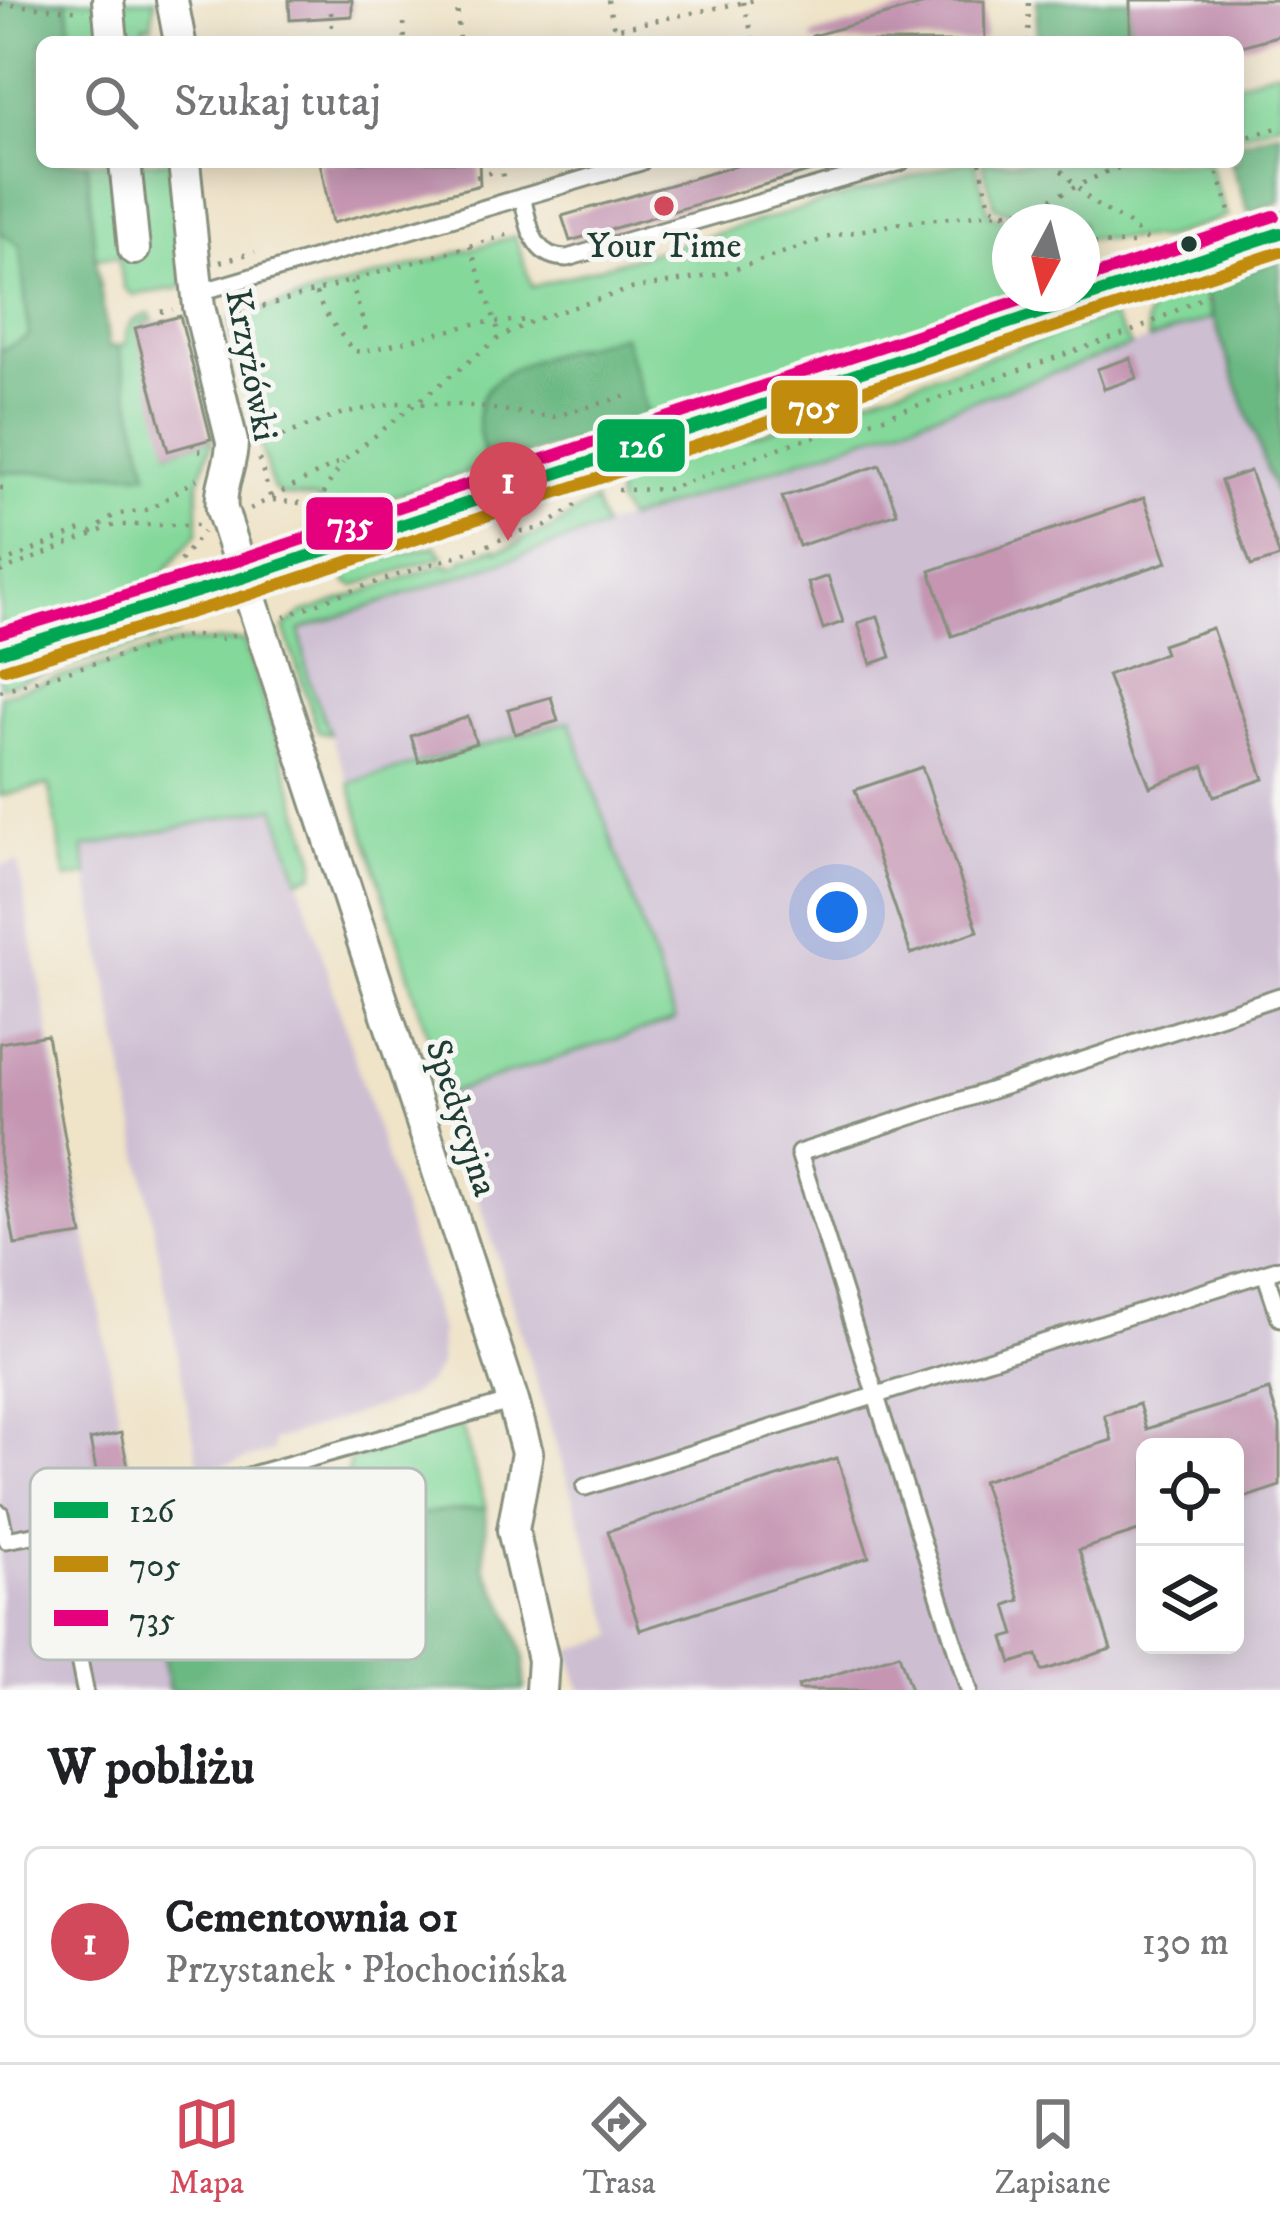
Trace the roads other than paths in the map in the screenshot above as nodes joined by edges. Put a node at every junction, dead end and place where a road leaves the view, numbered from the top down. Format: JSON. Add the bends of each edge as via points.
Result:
{"nodes":[{"id":1,"x":108,"y":0,"type":"edge"},
{"id":2,"x":162,"y":0,"type":"edge"},
{"id":3,"x":172,"y":0,"type":"edge"},
{"id":4,"x":111,"y":36,"type":"edge"},
{"id":5,"x":159,"y":36,"type":"edge"},
{"id":6,"x":179,"y":36,"type":"edge"},
{"id":7,"x":126,"y":168,"type":"edge"},
{"id":8,"x":185,"y":168,"type":"edge"},
{"id":9,"x":620,"y":168,"type":"edge"},
{"id":10,"x":880,"y":168,"type":"edge"},
{"id":11,"x":522,"y":197,"type":"junction"},
{"id":12,"x":1280,"y":233,"type":"edge"},
{"id":13,"x":134,"y":249,"type":"dead end"},
{"id":14,"x":197,"y":292,"type":"junction"},
{"id":15,"x":242,"y":578,"type":"junction"},
{"id":16,"x":0,"y":652,"type":"edge"},
{"id":17,"x":1280,"y":996,"type":"edge"},
{"id":18,"x":1272,"y":1270,"type":"edge"},
{"id":19,"x":1280,"y":1318,"type":"edge"},
{"id":20,"x":878,"y":1395,"type":"junction"},
{"id":21,"x":513,"y":1401,"type":"junction"},
{"id":22,"x":276,"y":1468,"type":"edge"},
{"id":23,"x":585,"y":1487,"type":"dead end"},
{"id":24,"x":0,"y":1513,"type":"edge"},
{"id":25,"x":30,"y":1536,"type":"edge"},
{"id":26,"x":79,"y":1660,"type":"edge"},
{"id":27,"x":85,"y":1690,"type":"edge"},
{"id":28,"x":541,"y":1690,"type":"edge"},
{"id":29,"x":969,"y":1690,"type":"edge"}],
"edges":[{"from":1,"to":4,"type":"street"},
{"from":2,"to":5,"type":"street"},
{"from":3,"to":6,"type":"street"},
{"from":7,"to":13,"type":"street"},
{"from":8,"to":14,"type":"street","name":"Krzyżówki"},
{"from":9,"to":11,"type":"lane"},
{"from":10,"to":11,"type":"lane","via":[[575,257],[536,247]]},
{"from":11,"to":14,"type":"lane"},
{"from":12,"to":15,"type":"main road"},
{"from":14,"to":15,"type":"street","name":"Krzyżówki","via":[[232,442],[221,503]]},
{"from":15,"to":16,"type":"main road"},
{"from":15,"to":21,"type":"street","name":"Spedycyjna"},
{"from":17,"to":20,"type":"lane","via":[[800,1153]]},
{"from":18,"to":19,"type":"lane"},
{"from":18,"to":20,"type":"lane"},
{"from":20,"to":23,"type":"lane"},
{"from":20,"to":29,"type":"lane"},
{"from":21,"to":22,"type":"lane"},
{"from":21,"to":28,"type":"street","name":"Spedycyjna","via":[[527,1453],[513,1531],[543,1660]]},
{"from":24,"to":25,"type":"lane","via":[[6,1540]]},
{"from":26,"to":27,"type":"lane"}]}
